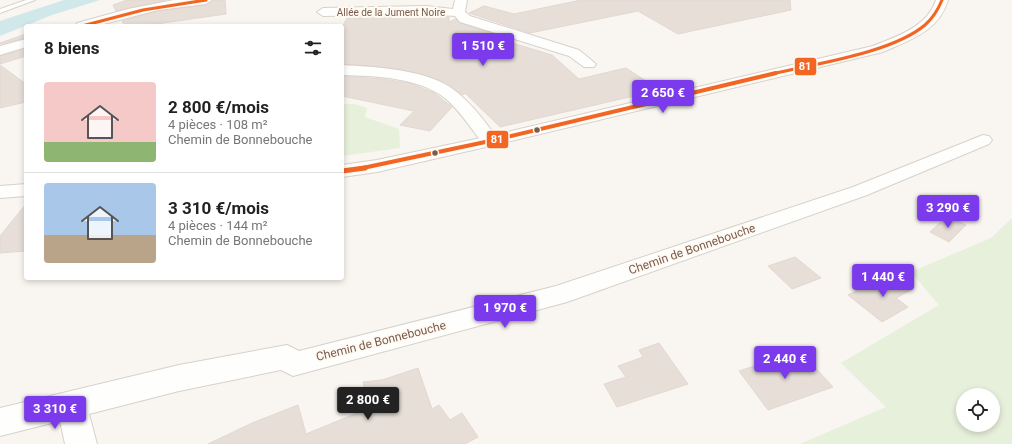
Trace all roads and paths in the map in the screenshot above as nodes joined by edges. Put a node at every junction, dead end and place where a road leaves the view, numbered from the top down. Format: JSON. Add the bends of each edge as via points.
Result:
{"nodes":[{"id":1,"x":32,"y":0,"type":"edge"},
{"id":2,"x":206,"y":0,"type":"edge"},
{"id":3,"x":942,"y":0,"type":"edge"},
{"id":4,"x":460,"y":6,"type":"edge"},
{"id":5,"x":0,"y":11,"type":"edge"},
{"id":6,"x":323,"y":12,"type":"dead end"},
{"id":7,"x":89,"y":24,"type":"edge"},
{"id":8,"x":24,"y":44,"type":"edge"},
{"id":9,"x":0,"y":52,"type":"edge"},
{"id":10,"x":590,"y":64,"type":"dead end"},
{"id":11,"x":344,"y":70,"type":"edge"},
{"id":12,"x":983,"y":140,"type":"dead end"},
{"id":13,"x":490,"y":141,"type":"junction"},
{"id":14,"x":344,"y":171,"type":"edge"},
{"id":15,"x":24,"y":190,"type":"edge"},
{"id":16,"x":0,"y":192,"type":"edge"},
{"id":17,"x":71,"y":404,"type":"junction"},
{"id":18,"x":0,"y":422,"type":"edge"},
{"id":19,"x":81,"y":444,"type":"edge"}],
"edges":[{"from":1,"to":5,"type":"lane"},
{"from":2,"to":7,"type":"street","via":[[168,3]]},
{"from":3,"to":13,"type":"street","via":[[942,6],[924,28],[878,49]]},
{"from":4,"to":6,"type":"street","name":"Allée de la Jument Noire","via":[[426,10]]},
{"from":4,"to":10,"type":"street","name":"Allée de la Jument Noire","via":[[465,18],[574,53]]},
{"from":8,"to":9,"type":"street"},
{"from":11,"to":13,"type":"street","via":[[402,76],[427,83],[451,95]]},
{"from":12,"to":17,"type":"street","name":"Chemin de Bonnebouche","via":[[860,191],[558,295],[293,364],[287,357],[179,378]]},
{"from":13,"to":14,"type":"street"},
{"from":15,"to":16,"type":"street"},
{"from":17,"to":18,"type":"street","name":"Chemin de Bonnebouche"},
{"from":17,"to":19,"type":"street"}]}
